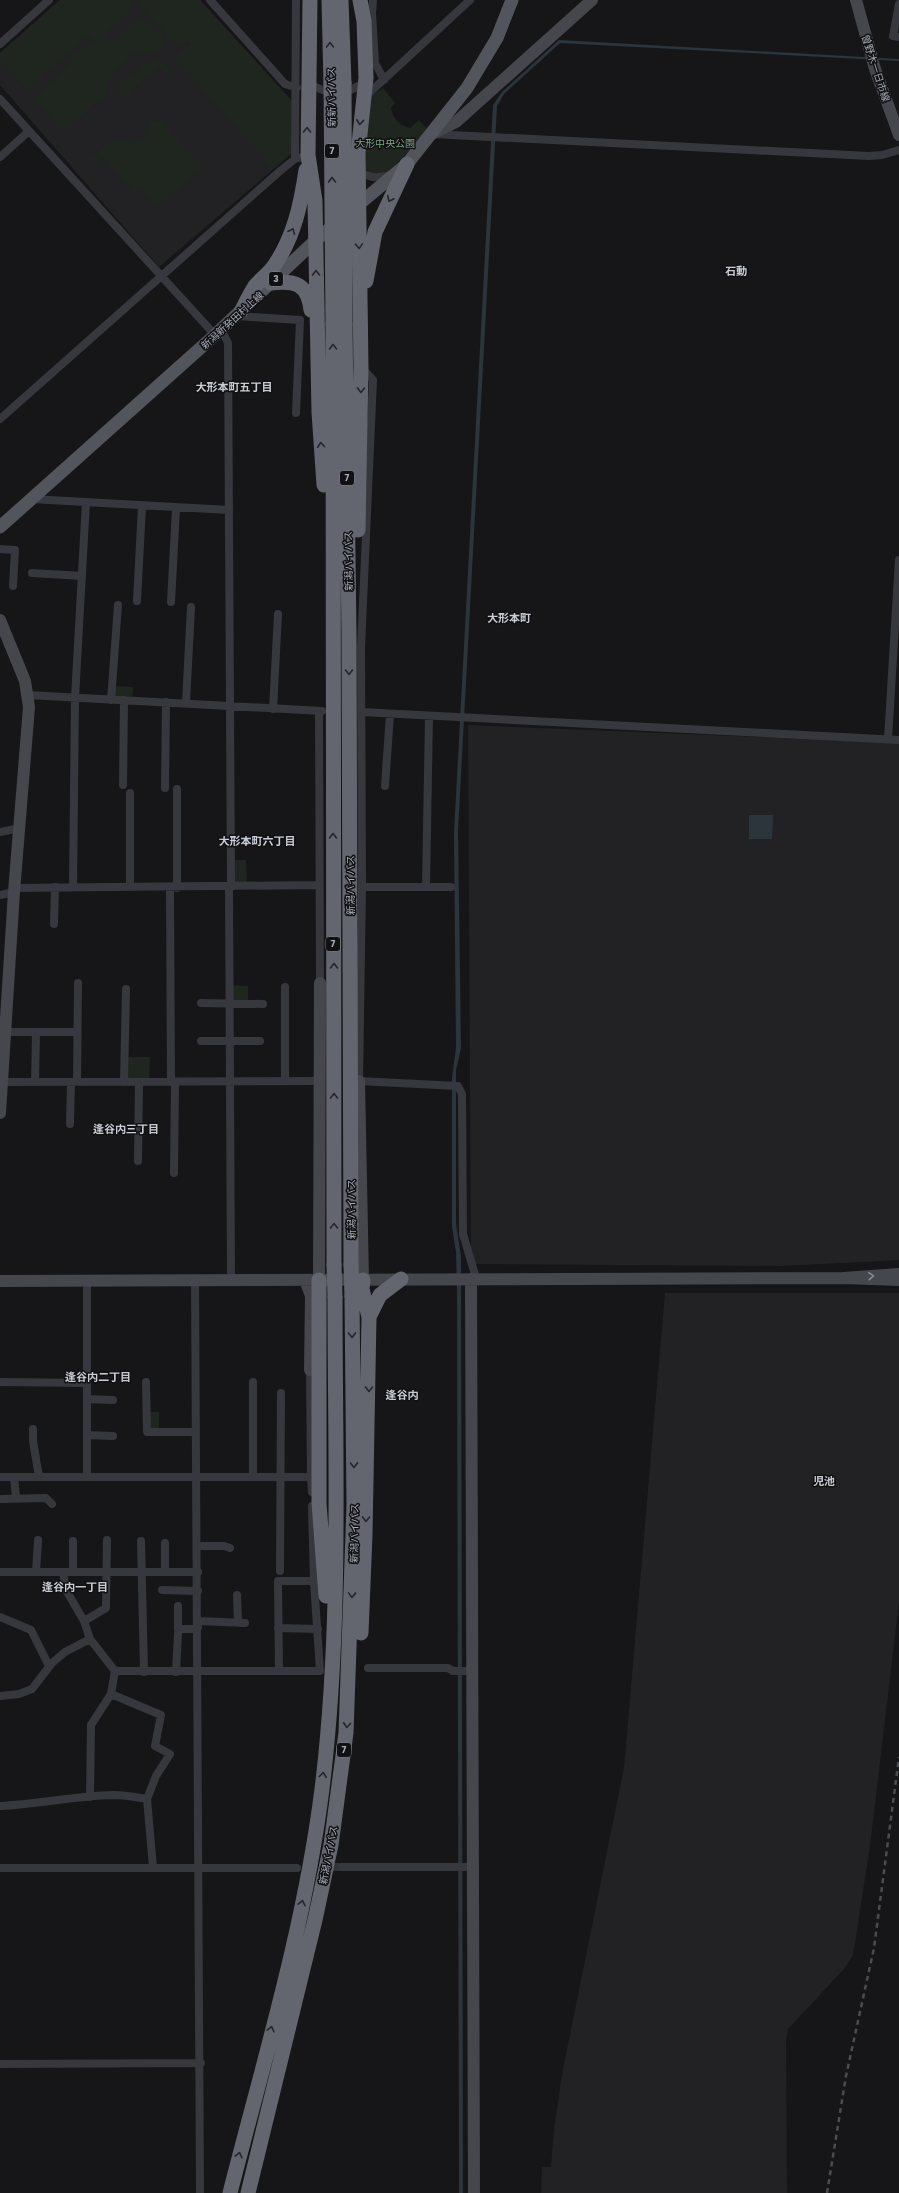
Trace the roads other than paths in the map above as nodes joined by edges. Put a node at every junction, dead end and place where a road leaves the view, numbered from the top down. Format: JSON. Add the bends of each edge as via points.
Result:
{"nodes":[{"id":1,"x":49,"y":0,"type":"edge"},
{"id":2,"x":210,"y":0,"type":"edge"},
{"id":3,"x":296,"y":0,"type":"edge"},
{"id":4,"x":310,"y":0,"type":"edge"},
{"id":5,"x":329,"y":0,"type":"edge"},
{"id":6,"x":341,"y":0,"type":"edge"},
{"id":7,"x":360,"y":0,"type":"edge"},
{"id":8,"x":373,"y":0,"type":"edge"},
{"id":9,"x":470,"y":0,"type":"edge"},
{"id":10,"x":512,"y":0,"type":"edge"},
{"id":11,"x":592,"y":0,"type":"edge"},
{"id":12,"x":856,"y":0,"type":"edge"},
{"id":13,"x":899,"y":4,"type":"edge"},
{"id":14,"x":899,"y":37,"type":"edge"},
{"id":15,"x":0,"y":44,"type":"edge"},
{"id":16,"x":384,"y":80,"type":"junction"},
{"id":17,"x":337,"y":84,"type":"junction"},
{"id":18,"x":303,"y":86,"type":"junction"},
{"id":19,"x":365,"y":87,"type":"junction"},
{"id":20,"x":0,"y":99,"type":"edge"},
{"id":21,"x":28,"y":132,"type":"junction"},
{"id":22,"x":432,"y":134,"type":"junction"},
{"id":23,"x":899,"y":135,"type":"edge"},
{"id":24,"x":899,"y":150,"type":"edge"},
{"id":25,"x":0,"y":157,"type":"edge"},
{"id":26,"x":302,"y":157,"type":"junction"},
{"id":27,"x":402,"y":168,"type":"junction"},
{"id":28,"x":358,"y":170,"type":"junction"},
{"id":29,"x":345,"y":213,"type":"junction"},
{"id":30,"x":316,"y":240,"type":"junction"},
{"id":31,"x":162,"y":276,"type":"junction"},
{"id":32,"x":271,"y":283,"type":"junction"},
{"id":33,"x":239,"y":313,"type":"junction"},
{"id":34,"x":361,"y":316,"type":"junction"},
{"id":35,"x":339,"y":324,"type":"junction"},
{"id":36,"x":218,"y":332,"type":"junction"},
{"id":37,"x":361,"y":367,"type":"junction"},
{"id":38,"x":318,"y":392,"type":"junction"},
{"id":39,"x":296,"y":414,"type":"dead end"},
{"id":40,"x":0,"y":419,"type":"edge"},
{"id":41,"x":31,"y":499,"type":"junction"},
{"id":42,"x":86,"y":502,"type":"junction"},
{"id":43,"x":142,"y":506,"type":"junction"},
{"id":44,"x":176,"y":508,"type":"junction"},
{"id":45,"x":229,"y":510,"type":"junction"},
{"id":46,"x":0,"y":527,"type":"edge"},
{"id":47,"x":0,"y":549,"type":"edge"},
{"id":48,"x":899,"y":560,"type":"edge"},
{"id":49,"x":32,"y":573,"type":"dead end"},
{"id":50,"x":82,"y":576,"type":"junction"},
{"id":51,"x":13,"y":586,"type":"dead end"},
{"id":52,"x":137,"y":601,"type":"dead end"},
{"id":53,"x":171,"y":602,"type":"dead end"},
{"id":54,"x":118,"y":605,"type":"dead end"},
{"id":55,"x":191,"y":607,"type":"dead end"},
{"id":56,"x":278,"y":614,"type":"dead end"},
{"id":57,"x":332,"y":624,"type":"junction"},
{"id":58,"x":2,"y":628,"type":"edge"},
{"id":59,"x":349,"y":633,"type":"junction"},
{"id":60,"x":28,"y":695,"type":"junction"},
{"id":61,"x":75,"y":698,"type":"junction"},
{"id":62,"x":111,"y":700,"type":"junction"},
{"id":63,"x":124,"y":700,"type":"junction"},
{"id":64,"x":166,"y":702,"type":"junction"},
{"id":65,"x":186,"y":703,"type":"junction"},
{"id":66,"x":230,"y":706,"type":"junction"},
{"id":67,"x":273,"y":708,"type":"junction"},
{"id":68,"x":361,"y":712,"type":"junction"},
{"id":69,"x":390,"y":714,"type":"junction"},
{"id":70,"x":429,"y":716,"type":"junction"},
{"id":71,"x":888,"y":739,"type":"junction"},
{"id":72,"x":899,"y":740,"type":"edge"},
{"id":73,"x":123,"y":785,"type":"dead end"},
{"id":74,"x":385,"y":786,"type":"dead end"},
{"id":75,"x":165,"y":788,"type":"dead end"},
{"id":76,"x":178,"y":789,"type":"dead end"},
{"id":77,"x":130,"y":793,"type":"dead end"},
{"id":78,"x":20,"y":828,"type":"junction"},
{"id":79,"x":0,"y":832,"type":"edge"},
{"id":80,"x":320,"y":885,"type":"junction"},
{"id":81,"x":73,"y":887,"type":"junction"},
{"id":82,"x":130,"y":887,"type":"junction"},
{"id":83,"x":230,"y":887,"type":"junction"},
{"id":84,"x":362,"y":887,"type":"junction"},
{"id":85,"x":426,"y":887,"type":"junction"},
{"id":86,"x":451,"y":887,"type":"dead end"},
{"id":87,"x":55,"y":888,"type":"junction"},
{"id":88,"x":174,"y":888,"type":"junction"},
{"id":89,"x":14,"y":890,"type":"junction"},
{"id":90,"x":0,"y":896,"type":"edge"},
{"id":91,"x":54,"y":924,"type":"dead end"},
{"id":92,"x":78,"y":983,"type":"dead end"},
{"id":93,"x":320,"y":983,"type":"joint"},
{"id":94,"x":284,"y":987,"type":"dead end"},
{"id":95,"x":126,"y":989,"type":"dead end"},
{"id":96,"x":201,"y":1003,"type":"dead end"},
{"id":97,"x":229,"y":1004,"type":"junction"},
{"id":98,"x":263,"y":1004,"type":"dead end"},
{"id":99,"x":5,"y":1032,"type":"junction"},
{"id":100,"x":36,"y":1032,"type":"junction"},
{"id":101,"x":77,"y":1032,"type":"junction"},
{"id":102,"x":201,"y":1041,"type":"dead end"},
{"id":103,"x":229,"y":1041,"type":"junction"},
{"id":104,"x":260,"y":1041,"type":"dead end"},
{"id":105,"x":320,"y":1081,"type":"junction"},
{"id":106,"x":1,"y":1082,"type":"edge"},
{"id":107,"x":35,"y":1082,"type":"junction"},
{"id":108,"x":74,"y":1082,"type":"junction"},
{"id":109,"x":124,"y":1082,"type":"junction"},
{"id":110,"x":139,"y":1082,"type":"junction"},
{"id":111,"x":173,"y":1082,"type":"junction"},
{"id":112,"x":229,"y":1082,"type":"junction"},
{"id":113,"x":285,"y":1082,"type":"junction"},
{"id":114,"x":359,"y":1082,"type":"junction"},
{"id":115,"x":0,"y":1113,"type":"edge"},
{"id":116,"x":70,"y":1124,"type":"dead end"},
{"id":117,"x":138,"y":1161,"type":"dead end"},
{"id":118,"x":174,"y":1173,"type":"dead end"},
{"id":119,"x":899,"y":1274,"type":"edge"},
{"id":120,"x":474,"y":1278,"type":"junction"},
{"id":121,"x":844,"y":1278,"type":"junction"},
{"id":122,"x":401,"y":1279,"type":"junction"},
{"id":123,"x":195,"y":1280,"type":"junction"},
{"id":124,"x":231,"y":1280,"type":"junction"},
{"id":125,"x":312,"y":1280,"type":"junction"},
{"id":126,"x":364,"y":1280,"type":"junction"},
{"id":127,"x":899,"y":1280,"type":"edge"},
{"id":128,"x":0,"y":1281,"type":"edge"},
{"id":129,"x":87,"y":1281,"type":"junction"},
{"id":130,"x":369,"y":1317,"type":"junction"},
{"id":131,"x":310,"y":1370,"type":"joint"},
{"id":132,"x":0,"y":1382,"type":"edge"},
{"id":133,"x":146,"y":1382,"type":"dead end"},
{"id":134,"x":253,"y":1382,"type":"dead end"},
{"id":135,"x":87,"y":1383,"type":"junction"},
{"id":136,"x":281,"y":1393,"type":"dead end"},
{"id":137,"x":87,"y":1399,"type":"junction"},
{"id":138,"x":113,"y":1400,"type":"dead end"},
{"id":139,"x":33,"y":1429,"type":"dead end"},
{"id":140,"x":196,"y":1432,"type":"junction"},
{"id":141,"x":87,"y":1435,"type":"junction"},
{"id":142,"x":113,"y":1436,"type":"dead end"},
{"id":143,"x":197,"y":1476,"type":"junction"},
{"id":144,"x":253,"y":1476,"type":"junction"},
{"id":145,"x":0,"y":1477,"type":"edge"},
{"id":146,"x":14,"y":1477,"type":"junction"},
{"id":147,"x":39,"y":1477,"type":"junction"},
{"id":148,"x":87,"y":1477,"type":"junction"},
{"id":149,"x":280,"y":1477,"type":"junction"},
{"id":150,"x":311,"y":1477,"type":"junction"},
{"id":151,"x":16,"y":1498,"type":"junction"},
{"id":152,"x":2,"y":1499,"type":"dead end"},
{"id":153,"x":52,"y":1504,"type":"dead end"},
{"id":154,"x":38,"y":1540,"type":"dead end"},
{"id":155,"x":107,"y":1540,"type":"dead end"},
{"id":156,"x":73,"y":1541,"type":"dead end"},
{"id":157,"x":141,"y":1541,"type":"dead end"},
{"id":158,"x":165,"y":1543,"type":"dead end"},
{"id":159,"x":197,"y":1546,"type":"junction"},
{"id":160,"x":230,"y":1548,"type":"dead end"},
{"id":161,"x":280,"y":1570,"type":"dead end"},
{"id":162,"x":0,"y":1572,"type":"edge"},
{"id":163,"x":36,"y":1572,"type":"junction"},
{"id":164,"x":63,"y":1572,"type":"junction"},
{"id":165,"x":73,"y":1572,"type":"junction"},
{"id":166,"x":107,"y":1572,"type":"junction"},
{"id":167,"x":142,"y":1572,"type":"junction"},
{"id":168,"x":165,"y":1572,"type":"junction"},
{"id":169,"x":198,"y":1572,"type":"junction"},
{"id":170,"x":314,"y":1581,"type":"junction"},
{"id":171,"x":162,"y":1590,"type":"dead end"},
{"id":172,"x":198,"y":1591,"type":"junction"},
{"id":173,"x":237,"y":1594,"type":"dead end"},
{"id":174,"x":178,"y":1606,"type":"dead end"},
{"id":175,"x":0,"y":1617,"type":"edge"},
{"id":176,"x":84,"y":1621,"type":"junction"},
{"id":177,"x":198,"y":1624,"type":"junction"},
{"id":178,"x":278,"y":1628,"type":"junction"},
{"id":179,"x":318,"y":1629,"type":"junction"},
{"id":180,"x":178,"y":1633,"type":"dead end"},
{"id":181,"x":90,"y":1639,"type":"junction"},
{"id":182,"x":50,"y":1666,"type":"junction"},
{"id":183,"x":368,"y":1668,"type":"dead end"},
{"id":184,"x":115,"y":1671,"type":"junction"},
{"id":185,"x":279,"y":1671,"type":"junction"},
{"id":186,"x":471,"y":1671,"type":"junction"},
{"id":187,"x":144,"y":1672,"type":"junction"},
{"id":188,"x":176,"y":1672,"type":"junction"},
{"id":189,"x":198,"y":1672,"type":"junction"},
{"id":190,"x":331,"y":1672,"type":"junction"},
{"id":191,"x":111,"y":1694,"type":"junction"},
{"id":192,"x":0,"y":1696,"type":"edge"},
{"id":193,"x":349,"y":1699,"type":"junction"},
{"id":194,"x":90,"y":1797,"type":"junction"},
{"id":195,"x":147,"y":1798,"type":"junction"},
{"id":196,"x":0,"y":1806,"type":"edge"},
{"id":197,"x":153,"y":1867,"type":"junction"},
{"id":198,"x":198,"y":1867,"type":"junction"},
{"id":199,"x":341,"y":1867,"type":"tunnel mouth"},
{"id":200,"x":472,"y":1867,"type":"junction"},
{"id":201,"x":0,"y":1868,"type":"edge"},
{"id":202,"x":297,"y":1868,"type":"tunnel mouth"},
{"id":203,"x":0,"y":2064,"type":"edge"},
{"id":204,"x":201,"y":2064,"type":"junction"},
{"id":205,"x":200,"y":2193,"type":"edge"},
{"id":206,"x":230,"y":2193,"type":"edge"},
{"id":207,"x":248,"y":2193,"type":"edge"},
{"id":208,"x":474,"y":2193,"type":"edge"}],
"edges":[{"from":1,"to":15,"type":"street"},
{"from":2,"to":18,"type":"street","via":[[285,84]]},
{"from":3,"to":18,"type":"street"},
{"from":4,"to":18,"type":"highway"},
{"from":17,"to":5,"type":"highway","name":"新新バイパス","number":"7","one_way":true},
{"from":6,"to":17,"type":"highway","name":"新新バイパス","number":"7"},
{"from":7,"to":19,"type":"highway","via":[[364,21]]},
{"from":8,"to":16,"type":"street","via":[[375,63]]},
{"from":9,"to":16,"type":"street"},
{"from":10,"to":22,"type":"main road","name":"新潟新発田村上線","number":"3","via":[[497,38],[467,88]]},
{"from":11,"to":22,"type":"street","via":[[456,122]]},
{"from":12,"to":23,"type":"street","name":"曽野木一日市線","via":[[873,63]]},
{"from":13,"to":14,"type":"street","via":[[893,36]]},
{"from":16,"to":19,"type":"street","via":[[368,94]]},
{"from":17,"to":29,"type":"highway","name":"新新バイパス","number":"7","bridge":true},
{"from":18,"to":19,"type":"street","via":[[325,93]]},
{"from":18,"to":26,"type":"highway"},
{"from":19,"to":28,"type":"highway","one_way":true},
{"from":20,"to":21,"type":"street"},
{"from":21,"to":25,"type":"street"},
{"from":21,"to":31,"type":"street"},
{"from":22,"to":24,"type":"street","via":[[869,156]]},
{"from":22,"to":27,"type":"main road","name":"新潟新発田村上線","number":"3"},
{"from":26,"to":30,"type":"highway","via":[[315,201]]},
{"from":26,"to":31,"type":"street"},
{"from":33,"to":26,"type":"highway","one_way":true,"via":[[256,286],[273,266],[294,226],[301,202]]},
{"from":27,"to":28,"type":"street","via":[[378,179]]},
{"from":27,"to":29,"type":"main road","name":"新潟新発田村上線","number":"3"},
{"from":27,"to":34,"type":"highway","one_way":true,"via":[[375,232]]},
{"from":28,"to":29,"type":"highway"},
{"from":29,"to":30,"type":"main road","name":"新潟新発田村上線","number":"3"},
{"from":29,"to":34,"type":"highway","one_way":true},
{"from":29,"to":35,"type":"highway","name":"新潟バイパス","number":"7","bridge":true},
{"from":30,"to":32,"type":"main road","name":"新潟新発田村上線","number":"3"},
{"from":38,"to":30,"type":"highway","one_way":true},
{"from":31,"to":36,"type":"street"},
{"from":31,"to":40,"type":"street"},
{"from":32,"to":33,"type":"main road","name":"新潟新発田村上線","number":"3"},
{"from":32,"to":38,"type":"highway","via":[[287,281],[300,286],[310,295]]},
{"from":33,"to":36,"type":"main road","name":"新潟新発田村上線","number":"3"},
{"from":33,"to":39,"type":"street","via":[[300,320]]},
{"from":34,"to":37,"type":"highway"},
{"from":57,"to":35,"type":"highway","name":"新潟バイパス","number":"7","one_way":true},
{"from":35,"to":59,"type":"highway","name":"新潟バイパス","number":"7"},
{"from":36,"to":41,"type":"main road","name":"新潟新発田村上線","number":"3"},
{"from":36,"to":45,"type":"street","via":[[228,342]]},
{"from":37,"to":59,"type":"highway","one_way":true,"via":[[357,539]]},
{"from":37,"to":68,"type":"street","via":[[373,380],[363,586]]},
{"from":57,"to":38,"type":"highway","one_way":true},
{"from":41,"to":42,"type":"street"},
{"from":41,"to":46,"type":"main road","name":"新潟新発田村上線","number":"3"},
{"from":42,"to":43,"type":"street"},
{"from":42,"to":50,"type":"street"},
{"from":43,"to":44,"type":"street"},
{"from":43,"to":52,"type":"street"},
{"from":44,"to":45,"type":"street"},
{"from":44,"to":53,"type":"street"},
{"from":45,"to":66,"type":"street"},
{"from":47,"to":51,"type":"street","via":[[15,550]]},
{"from":48,"to":71,"type":"street"},
{"from":49,"to":50,"type":"street"},
{"from":50,"to":61,"type":"street"},
{"from":54,"to":62,"type":"street"},
{"from":55,"to":65,"type":"street"},
{"from":56,"to":67,"type":"street"},
{"from":190,"to":57,"type":"highway","name":"新潟バイパス","number":"7","one_way":true,"bridge":true,"via":[[335,1571]]},
{"from":58,"to":60,"type":"street","via":[[25,681]]},
{"from":59,"to":193,"type":"highway","name":"新潟バイパス","number":"7","one_way":true,"bridge":true,"via":[[354,1505]]},
{"from":60,"to":61,"type":"street"},
{"from":60,"to":78,"type":"street"},
{"from":61,"to":62,"type":"street"},
{"from":61,"to":81,"type":"street"},
{"from":62,"to":63,"type":"street"},
{"from":63,"to":64,"type":"street"},
{"from":63,"to":73,"type":"street"},
{"from":64,"to":65,"type":"street"},
{"from":64,"to":75,"type":"street"},
{"from":65,"to":66,"type":"street"},
{"from":66,"to":67,"type":"street"},
{"from":66,"to":83,"type":"street"},
{"from":67,"to":80,"type":"street","via":[[320,711]]},
{"from":68,"to":69,"type":"street"},
{"from":68,"to":84,"type":"street"},
{"from":69,"to":70,"type":"street"},
{"from":69,"to":74,"type":"street"},
{"from":70,"to":71,"type":"street"},
{"from":70,"to":85,"type":"street"},
{"from":71,"to":72,"type":"street"},
{"from":76,"to":88,"type":"street"},
{"from":77,"to":82,"type":"street"},
{"from":78,"to":79,"type":"street"},
{"from":78,"to":89,"type":"street"},
{"from":80,"to":83,"type":"street"},
{"from":80,"to":93,"type":"street"},
{"from":81,"to":82,"type":"street"},
{"from":81,"to":87,"type":"street"},
{"from":82,"to":88,"type":"street"},
{"from":83,"to":88,"type":"street"},
{"from":83,"to":97,"type":"street"},
{"from":84,"to":85,"type":"street"},
{"from":84,"to":114,"type":"street"},
{"from":85,"to":86,"type":"street"},
{"from":87,"to":89,"type":"street"},
{"from":87,"to":91,"type":"street"},
{"from":88,"to":111,"type":"street"},
{"from":89,"to":90,"type":"street"},
{"from":89,"to":99,"type":"street"},
{"from":92,"to":101,"type":"street"},
{"from":93,"to":105,"type":"street"},
{"from":94,"to":113,"type":"street"},
{"from":95,"to":109,"type":"street"},
{"from":96,"to":97,"type":"street"},
{"from":97,"to":98,"type":"street"},
{"from":97,"to":103,"type":"street"},
{"from":99,"to":100,"type":"street"},
{"from":99,"to":106,"type":"street"},
{"from":100,"to":101,"type":"street"},
{"from":100,"to":107,"type":"street"},
{"from":101,"to":108,"type":"street"},
{"from":102,"to":103,"type":"street"},
{"from":103,"to":104,"type":"street"},
{"from":103,"to":112,"type":"street"},
{"from":105,"to":113,"type":"street"},
{"from":105,"to":125,"type":"street"},
{"from":106,"to":107,"type":"street"},
{"from":106,"to":115,"type":"street"},
{"from":107,"to":108,"type":"street"},
{"from":108,"to":109,"type":"street"},
{"from":108,"to":116,"type":"street"},
{"from":109,"to":110,"type":"street"},
{"from":110,"to":111,"type":"street"},
{"from":110,"to":117,"type":"street"},
{"from":111,"to":112,"type":"street"},
{"from":111,"to":118,"type":"street"},
{"from":112,"to":113,"type":"street"},
{"from":112,"to":124,"type":"street"},
{"from":114,"to":120,"type":"street","via":[[454,1086],[462,1094],[462,1234]]},
{"from":114,"to":126,"type":"street"},
{"from":121,"to":119,"type":"street","one_way":true},
{"from":120,"to":121,"type":"street"},
{"from":120,"to":122,"type":"street"},
{"from":120,"to":186,"type":"street"},
{"from":121,"to":127,"type":"street"},
{"from":122,"to":126,"type":"street"},
{"from":122,"to":130,"type":"highway","via":[[380,1295]]},
{"from":123,"to":124,"type":"street"},
{"from":123,"to":129,"type":"street"},
{"from":123,"to":140,"type":"street"},
{"from":124,"to":125,"type":"street"},
{"from":125,"to":126,"type":"street"},
{"from":125,"to":131,"type":"street"},
{"from":125,"to":190,"type":"highway","via":[[319,1503]]},
{"from":126,"to":130,"type":"highway","via":[[362,1289]]},
{"from":128,"to":129,"type":"street"},
{"from":129,"to":135,"type":"street"},
{"from":130,"to":193,"type":"highway","one_way":true,"via":[[361,1638]]},
{"from":131,"to":150,"type":"street"},
{"from":132,"to":135,"type":"street"},
{"from":133,"to":140,"type":"street","via":[[147,1432]]},
{"from":134,"to":144,"type":"street"},
{"from":135,"to":137,"type":"street"},
{"from":136,"to":149,"type":"street"},
{"from":137,"to":138,"type":"street"},
{"from":137,"to":141,"type":"street"},
{"from":139,"to":147,"type":"street"},
{"from":140,"to":143,"type":"street"},
{"from":141,"to":142,"type":"street"},
{"from":141,"to":148,"type":"street"},
{"from":143,"to":144,"type":"street"},
{"from":143,"to":148,"type":"street"},
{"from":143,"to":159,"type":"street"},
{"from":144,"to":149,"type":"street"},
{"from":145,"to":146,"type":"street"},
{"from":146,"to":147,"type":"street"},
{"from":146,"to":151,"type":"street"},
{"from":147,"to":148,"type":"street"},
{"from":149,"to":150,"type":"street"},
{"from":149,"to":161,"type":"street"},
{"from":150,"to":170,"type":"street"},
{"from":151,"to":152,"type":"street"},
{"from":151,"to":153,"type":"street","via":[[46,1498]]},
{"from":154,"to":163,"type":"street"},
{"from":155,"to":166,"type":"street"},
{"from":156,"to":165,"type":"street"},
{"from":157,"to":167,"type":"street"},
{"from":158,"to":168,"type":"street"},
{"from":159,"to":160,"type":"street"},
{"from":159,"to":169,"type":"street"},
{"from":162,"to":163,"type":"street"},
{"from":163,"to":164,"type":"street"},
{"from":164,"to":165,"type":"street"},
{"from":164,"to":176,"type":"street","via":[[66,1590]]},
{"from":165,"to":166,"type":"street"},
{"from":166,"to":167,"type":"street"},
{"from":166,"to":176,"type":"street","via":[[106,1608]]},
{"from":167,"to":168,"type":"street"},
{"from":167,"to":187,"type":"street"},
{"from":168,"to":169,"type":"street"},
{"from":169,"to":172,"type":"street"},
{"from":170,"to":178,"type":"street","via":[[278,1580]]},
{"from":170,"to":179,"type":"street"},
{"from":171,"to":172,"type":"street"},
{"from":172,"to":177,"type":"street"},
{"from":173,"to":177,"type":"street","via":[[241,1622]]},
{"from":174,"to":177,"type":"street","via":[[178,1629],[193,1629]]},
{"from":175,"to":182,"type":"street","via":[[31,1630]]},
{"from":176,"to":181,"type":"street"},
{"from":177,"to":189,"type":"street"},
{"from":178,"to":179,"type":"street"},
{"from":178,"to":185,"type":"street"},
{"from":179,"to":185,"type":"street","via":[[320,1671]]},
{"from":180,"to":188,"type":"street"},
{"from":181,"to":182,"type":"street","via":[[65,1652]]},
{"from":181,"to":184,"type":"street"},
{"from":182,"to":192,"type":"street","via":[[32,1689],[19,1694]]},
{"from":183,"to":186,"type":"street","via":[[448,1668],[453,1671]]},
{"from":184,"to":187,"type":"street"},
{"from":184,"to":191,"type":"street"},
{"from":185,"to":189,"type":"street"},
{"from":186,"to":200,"type":"street"},
{"from":187,"to":188,"type":"street"},
{"from":188,"to":189,"type":"street"},
{"from":189,"to":198,"type":"street"},
{"from":206,"to":190,"type":"highway","name":"新潟バイパス","number":"7","one_way":true,"via":[[314,1845],[328,1734]]},
{"from":191,"to":194,"type":"street","via":[[91,1725]]},
{"from":191,"to":195,"type":"street","via":[[161,1716],[155,1746],[170,1754],[156,1776]]},
{"from":193,"to":207,"type":"highway","name":"新潟バイパス","number":"7","one_way":true,"via":[[331,1846],[299,1994]]},
{"from":194,"to":195,"type":"street","via":[[115,1795]]},
{"from":194,"to":196,"type":"street"},
{"from":195,"to":197,"type":"street"},
{"from":197,"to":198,"type":"street"},
{"from":197,"to":201,"type":"street"},
{"from":198,"to":202,"type":"street"},
{"from":198,"to":204,"type":"street"},
{"from":199,"to":200,"type":"street"},
{"from":200,"to":208,"type":"street"},
{"from":203,"to":204,"type":"street"},
{"from":204,"to":205,"type":"street"}]}
